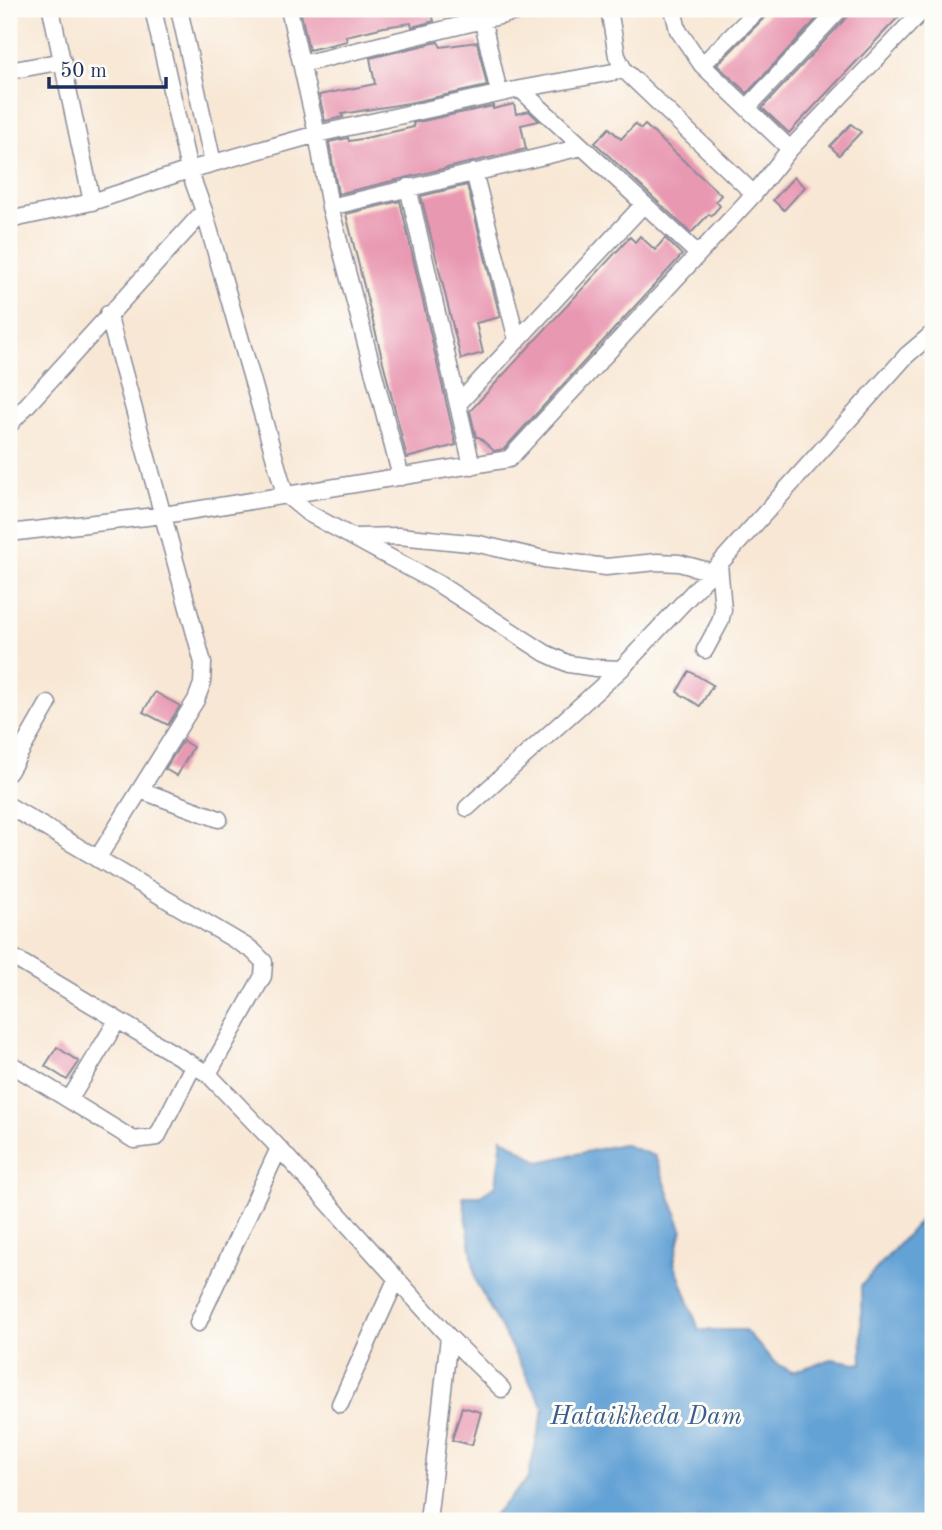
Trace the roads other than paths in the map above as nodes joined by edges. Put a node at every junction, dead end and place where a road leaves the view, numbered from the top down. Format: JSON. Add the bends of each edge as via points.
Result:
{"nodes":[{"id":1,"x":51,"y":9,"type":"edge"},
{"id":2,"x":153,"y":9,"type":"edge"},
{"id":3,"x":179,"y":9,"type":"edge"},
{"id":4,"x":289,"y":9,"type":"edge"},
{"id":5,"x":528,"y":9,"type":"edge"},
{"id":6,"x":609,"y":9,"type":"edge"},
{"id":7,"x":673,"y":9,"type":"edge"},
{"id":8,"x":759,"y":9,"type":"edge"},
{"id":9,"x":841,"y":9,"type":"edge"},
{"id":10,"x":924,"y":9,"type":"edge"},
{"id":11,"x":481,"y":14,"type":"edge"},
{"id":12,"x":62,"y":61,"type":"junction"},
{"id":13,"x":302,"y":64,"type":"junction"},
{"id":14,"x":702,"y":65,"type":"junction"},
{"id":15,"x":624,"y":70,"type":"junction"},
{"id":16,"x":9,"y":71,"type":"edge"},
{"id":17,"x":520,"y":89,"type":"junction"},
{"id":18,"x":499,"y":93,"type":"junction"},
{"id":19,"x":748,"y":107,"type":"junction"},
{"id":20,"x":317,"y":134,"type":"junction"},
{"id":21,"x":582,"y":147,"type":"junction"},
{"id":22,"x":790,"y":149,"type":"junction"},
{"id":23,"x":213,"y":163,"type":"junction"},
{"id":24,"x":189,"y":170,"type":"junction"},
{"id":25,"x":474,"y":172,"type":"junction"},
{"id":26,"x":408,"y":187,"type":"junction"},
{"id":27,"x":754,"y":194,"type":"junction"},
{"id":28,"x":92,"y":202,"type":"junction"},
{"id":29,"x":644,"y":204,"type":"junction"},
{"id":30,"x":330,"y":207,"type":"junction"},
{"id":31,"x":204,"y":211,"type":"junction"},
{"id":32,"x":9,"y":220,"type":"edge"},
{"id":33,"x":698,"y":254,"type":"junction"},
{"id":34,"x":108,"y":314,"type":"junction"},
{"id":35,"x":933,"y":332,"type":"edge"},
{"id":36,"x":517,"y":340,"type":"junction"},
{"id":37,"x":458,"y":404,"type":"junction"},
{"id":38,"x":9,"y":425,"type":"edge"},
{"id":39,"x":472,"y":466,"type":"junction"},
{"id":40,"x":401,"y":477,"type":"junction"},
{"id":41,"x":285,"y":494,"type":"junction"},
{"id":42,"x":164,"y":515,"type":"junction"},
{"id":43,"x":9,"y":533,"type":"edge"},
{"id":44,"x":356,"y":537,"type":"junction"},
{"id":45,"x":715,"y":568,"type":"junction"},
{"id":46,"x":705,"y":650,"type":"dead end"},
{"id":47,"x":621,"y":669,"type":"junction"},
{"id":48,"x":48,"y":704,"type":"dead end"},
{"id":49,"x":9,"y":772,"type":"edge"},
{"id":50,"x":140,"y":790,"type":"junction"},
{"id":51,"x":9,"y":806,"type":"edge"},
{"id":52,"x":467,"y":808,"type":"dead end"},
{"id":53,"x":219,"y":819,"type":"dead end"},
{"id":54,"x":97,"y":859,"type":"junction"},
{"id":55,"x":9,"y":955,"type":"edge"},
{"id":56,"x":117,"y":1021,"type":"junction"},
{"id":57,"x":9,"y":1063,"type":"edge"},
{"id":58,"x":193,"y":1066,"type":"junction"},
{"id":59,"x":208,"y":1074,"type":"junction"},
{"id":60,"x":70,"y":1099,"type":"junction"},
{"id":61,"x":279,"y":1148,"type":"junction"},
{"id":62,"x":396,"y":1280,"type":"junction"},
{"id":63,"x":198,"y":1323,"type":"dead end"},
{"id":64,"x":449,"y":1337,"type":"junction"},
{"id":65,"x":502,"y":1389,"type":"dead end"},
{"id":66,"x":340,"y":1404,"type":"dead end"},
{"id":67,"x":428,"y":1521,"type":"edge"}],
"edges":[{"from":1,"to":12,"type":"street"},
{"from":2,"to":24,"type":"street"},
{"from":3,"to":23,"type":"street"},
{"from":4,"to":13,"type":"street"},
{"from":5,"to":11,"type":"street"},
{"from":6,"to":15,"type":"street"},
{"from":7,"to":14,"type":"street","via":[[678,30]]},
{"from":8,"to":14,"type":"street"},
{"from":9,"to":19,"type":"street"},
{"from":10,"to":22,"type":"street"},
{"from":11,"to":13,"type":"street"},
{"from":11,"to":18,"type":"street"},
{"from":12,"to":16,"type":"street"},
{"from":12,"to":28,"type":"street"},
{"from":13,"to":20,"type":"street"},
{"from":14,"to":19,"type":"street"},
{"from":15,"to":17,"type":"street"},
{"from":15,"to":27,"type":"street"},
{"from":17,"to":18,"type":"street"},
{"from":17,"to":21,"type":"street"},
{"from":18,"to":20,"type":"street"},
{"from":19,"to":22,"type":"street"},
{"from":20,"to":23,"type":"street"},
{"from":20,"to":30,"type":"street"},
{"from":21,"to":25,"type":"street"},
{"from":21,"to":29,"type":"street"},
{"from":22,"to":27,"type":"street"},
{"from":23,"to":24,"type":"street"},
{"from":24,"to":28,"type":"street"},
{"from":24,"to":31,"type":"street"},
{"from":25,"to":26,"type":"street"},
{"from":25,"to":36,"type":"street"},
{"from":26,"to":30,"type":"street"},
{"from":26,"to":37,"type":"street"},
{"from":27,"to":33,"type":"street"},
{"from":28,"to":32,"type":"street"},
{"from":29,"to":33,"type":"street"},
{"from":29,"to":36,"type":"street"},
{"from":30,"to":40,"type":"street"},
{"from":31,"to":34,"type":"street"},
{"from":31,"to":41,"type":"street"},
{"from":33,"to":39,"type":"street","via":[[518,451],[509,459]]},
{"from":34,"to":38,"type":"street"},
{"from":34,"to":42,"type":"street"},
{"from":35,"to":45,"type":"street"},
{"from":36,"to":37,"type":"street"},
{"from":37,"to":39,"type":"street"},
{"from":39,"to":40,"type":"street"},
{"from":40,"to":41,"type":"street"},
{"from":41,"to":42,"type":"street"},
{"from":41,"to":44,"type":"street","via":[[308,513]]},
{"from":42,"to":43,"type":"street"},
{"from":42,"to":50,"type":"street","via":[[203,663],[202,684]]},
{"from":44,"to":45,"type":"street","via":[[479,544],[606,567],[657,562]]},
{"from":44,"to":47,"type":"street","via":[[470,602],[545,653],[569,664]]},
{"from":45,"to":46,"type":"street","via":[[723,610]]},
{"from":45,"to":47,"type":"street"},
{"from":47,"to":52,"type":"street"},
{"from":48,"to":49,"type":"street"},
{"from":50,"to":53,"type":"street"},
{"from":50,"to":54,"type":"street"},
{"from":51,"to":54,"type":"street"},
{"from":54,"to":59,"type":"street","via":[[264,962],[262,976]]},
{"from":55,"to":56,"type":"street"},
{"from":56,"to":58,"type":"street"},
{"from":56,"to":60,"type":"street"},
{"from":57,"to":60,"type":"street"},
{"from":58,"to":59,"type":"street"},
{"from":58,"to":60,"type":"street","via":[[157,1137],[134,1140]]},
{"from":59,"to":61,"type":"street"},
{"from":61,"to":62,"type":"street"},
{"from":61,"to":63,"type":"street"},
{"from":62,"to":64,"type":"street"},
{"from":62,"to":66,"type":"street"},
{"from":64,"to":65,"type":"street"},
{"from":64,"to":67,"type":"street"}]}
